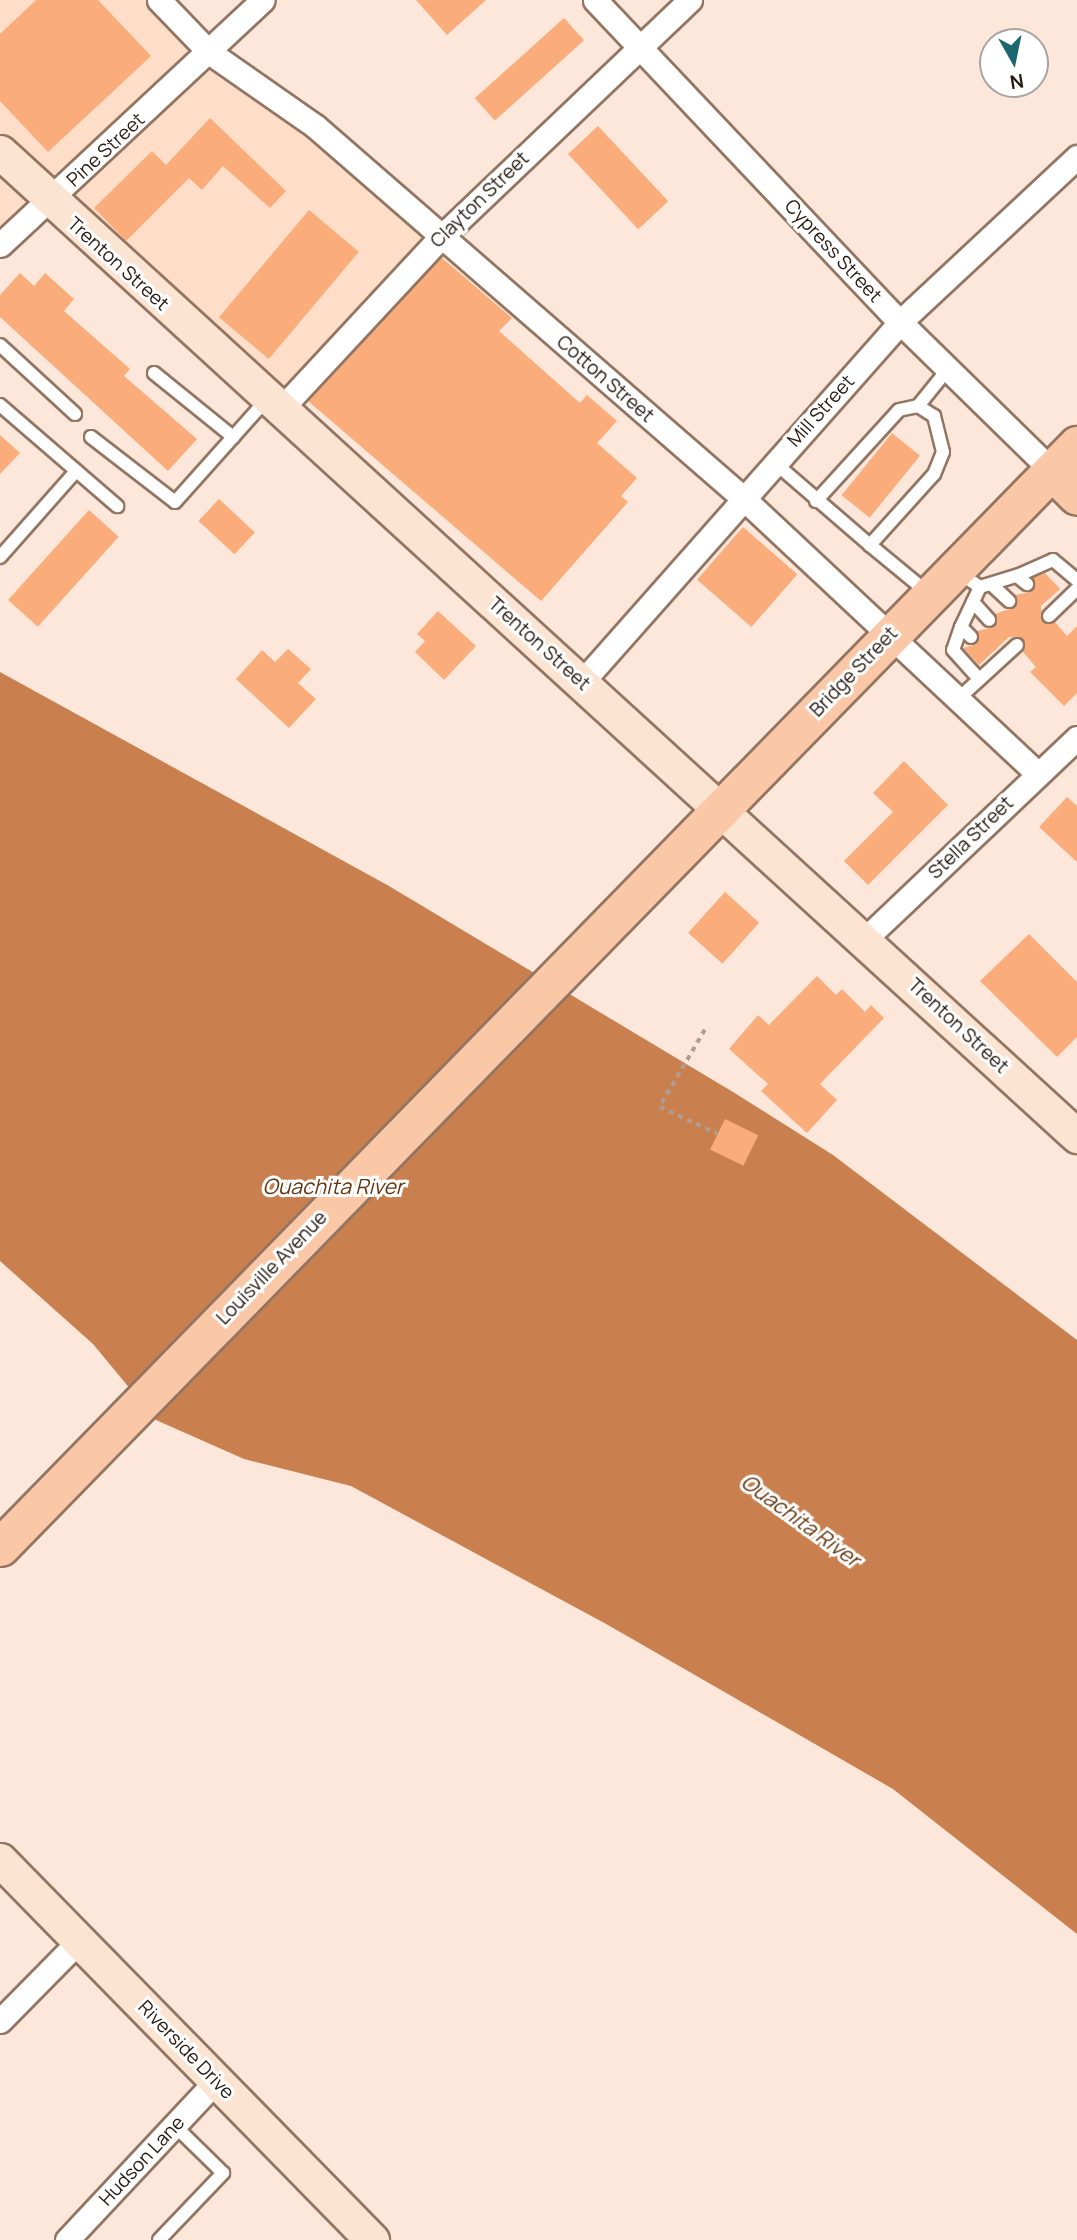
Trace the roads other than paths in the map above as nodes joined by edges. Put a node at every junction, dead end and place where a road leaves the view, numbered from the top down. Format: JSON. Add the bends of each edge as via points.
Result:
{"nodes":[{"id":1,"x":159,"y":0,"type":"edge"},
{"id":2,"x":263,"y":0,"type":"edge"},
{"id":3,"x":595,"y":0,"type":"edge"},
{"id":4,"x":691,"y":0,"type":"edge"},
{"id":5,"x":640,"y":47,"type":"junction"},
{"id":6,"x":209,"y":52,"type":"junction"},
{"id":7,"x":0,"y":152,"type":"edge"},
{"id":8,"x":1077,"y":157,"type":"edge"},
{"id":9,"x":50,"y":202,"type":"junction"},
{"id":10,"x":441,"y":237,"type":"junction"},
{"id":11,"x":0,"y":245,"type":"edge"},
{"id":12,"x":900,"y":322,"type":"junction"},
{"id":13,"x":0,"y":345,"type":"edge"},
{"id":14,"x":948,"y":369,"type":"junction"},
{"id":15,"x":154,"y":373,"type":"dead end"},
{"id":16,"x":0,"y":405,"type":"edge"},
{"id":17,"x":274,"y":405,"type":"junction"},
{"id":18,"x":918,"y":405,"type":"junction"},
{"id":19,"x":75,"y":414,"type":"dead end"},
{"id":20,"x":91,"y":437,"type":"dead end"},
{"id":21,"x":233,"y":437,"type":"junction"},
{"id":22,"x":775,"y":463,"type":"junction"},
{"id":23,"x":76,"y":471,"type":"junction"},
{"id":24,"x":1069,"y":471,"type":"edge"},
{"id":25,"x":743,"y":498,"type":"junction"},
{"id":26,"x":816,"y":501,"type":"junction"},
{"id":27,"x":117,"y":506,"type":"dead end"},
{"id":28,"x":870,"y":545,"type":"junction"},
{"id":29,"x":0,"y":557,"type":"edge"},
{"id":30,"x":975,"y":580,"type":"junction"},
{"id":31,"x":1077,"y":580,"type":"edge"},
{"id":32,"x":1077,"y":589,"type":"edge"},
{"id":33,"x":930,"y":594,"type":"junction"},
{"id":34,"x":1009,"y":601,"type":"dead end"},
{"id":35,"x":973,"y":602,"type":"junction"},
{"id":36,"x":1050,"y":609,"type":"dead end"},
{"id":37,"x":989,"y":620,"type":"dead end"},
{"id":38,"x":890,"y":635,"type":"junction"},
{"id":39,"x":1012,"y":644,"type":"dead end"},
{"id":40,"x":979,"y":679,"type":"junction"},
{"id":41,"x":582,"y":682,"type":"junction"},
{"id":42,"x":958,"y":699,"type":"junction"},
{"id":43,"x":1077,"y":738,"type":"edge"},
{"id":44,"x":1038,"y":774,"type":"junction"},
{"id":45,"x":718,"y":810,"type":"junction"},
{"id":46,"x":631,"y":897,"type":"joint"},
{"id":47,"x":864,"y":939,"type":"junction"},
{"id":48,"x":1077,"y":1136,"type":"edge"},
{"id":49,"x":0,"y":1548,"type":"edge"},
{"id":50,"x":0,"y":1860,"type":"edge"},
{"id":51,"x":79,"y":1941,"type":"junction"},
{"id":52,"x":0,"y":2021,"type":"edge"},
{"id":53,"x":216,"y":2081,"type":"junction"},
{"id":54,"x":175,"y":2126,"type":"junction"},
{"id":55,"x":67,"y":2240,"type":"edge"},
{"id":56,"x":159,"y":2240,"type":"edge"},
{"id":57,"x":372,"y":2240,"type":"edge"}],
"edges":[{"from":1,"to":6,"type":"street","name":"Cotton Street"},
{"from":2,"to":6,"type":"street","name":"Pine Street"},
{"from":3,"to":5,"type":"street","name":"Cypress Street"},
{"from":4,"to":5,"type":"street","name":"Clayton Street"},
{"from":5,"to":10,"type":"street","name":"Clayton Street"},
{"from":5,"to":12,"type":"street","name":"Cypress Street"},
{"from":6,"to":9,"type":"street","name":"Pine Street"},
{"from":6,"to":10,"type":"street","name":"Cotton Street","via":[[315,126]]},
{"from":7,"to":9,"type":"street","name":"Trenton Street"},
{"from":8,"to":12,"type":"street","name":"Mill Street"},
{"from":9,"to":11,"type":"street","name":"Pine Street"},
{"from":9,"to":17,"type":"street","name":"Trenton Street"},
{"from":10,"to":17,"type":"street","name":"Clayton Street"},
{"from":10,"to":25,"type":"street","name":"Cotton Street"},
{"from":12,"to":14,"type":"street","name":"Cypress Street"},
{"from":12,"to":22,"type":"street","name":"Mill Street"},
{"from":13,"to":19,"type":"lane"},
{"from":14,"to":18,"type":"lane"},
{"from":14,"to":24,"type":"street","name":"Cypress Street"},
{"from":15,"to":21,"type":"lane"},
{"from":16,"to":23,"type":"lane"},
{"from":17,"to":21,"type":"lane"},
{"from":17,"to":41,"type":"street","name":"Trenton Street"},
{"from":18,"to":26,"type":"lane","via":[[899,410],[878,427]]},
{"from":18,"to":28,"type":"lane","via":[[934,416],[943,452],[934,474]]},
{"from":20,"to":21,"type":"lane","via":[[175,502]]},
{"from":22,"to":25,"type":"street","name":"Mill Street"},
{"from":22,"to":26,"type":"lane"},
{"from":23,"to":27,"type":"lane"},
{"from":23,"to":29,"type":"lane"},
{"from":24,"to":30,"type":"main road","name":"Bridge Street"},
{"from":25,"to":38,"type":"street","name":"Cotton Street"},
{"from":25,"to":41,"type":"street","name":"Mill Street"},
{"from":26,"to":28,"type":"lane"},
{"from":28,"to":33,"type":"lane"},
{"from":30,"to":31,"type":"lane","via":[[1022,580],[1053,560]]},
{"from":30,"to":33,"type":"main road","name":"Bridge Street"},
{"from":30,"to":34,"type":"lane"},
{"from":30,"to":35,"type":"lane"},
{"from":32,"to":36,"type":"lane"},
{"from":33,"to":38,"type":"main road","name":"Bridge Street"},
{"from":35,"to":37,"type":"lane"},
{"from":35,"to":40,"type":"lane","via":[[966,632],[953,650]]},
{"from":38,"to":42,"type":"street","name":"Cotton Street"},
{"from":38,"to":45,"type":"main road","name":"Bridge Street"},
{"from":39,"to":40,"type":"lane"},
{"from":40,"to":42,"type":"lane"},
{"from":41,"to":45,"type":"street","name":"Trenton Street"},
{"from":42,"to":44,"type":"street","name":"Cotton Street"},
{"from":43,"to":44,"type":"street","name":"Stella Street"},
{"from":44,"to":47,"type":"street","name":"Stella Street"},
{"from":45,"to":46,"type":"main road","name":"Bridge Street"},
{"from":45,"to":47,"type":"street","name":"Trenton Street"},
{"from":46,"to":49,"type":"main road","name":"Louisville Avenue"},
{"from":47,"to":48,"type":"street","name":"Trenton Street"},
{"from":50,"to":51,"type":"street","name":"Riverside Drive"},
{"from":51,"to":52,"type":"street"},
{"from":51,"to":53,"type":"street","name":"Riverside Drive"},
{"from":53,"to":54,"type":"street","name":"Hudson Lane"},
{"from":53,"to":57,"type":"street","name":"Riverside Drive"},
{"from":54,"to":55,"type":"street","name":"Hudson Lane"},
{"from":54,"to":56,"type":"lane","via":[[223,2172]]}]}
